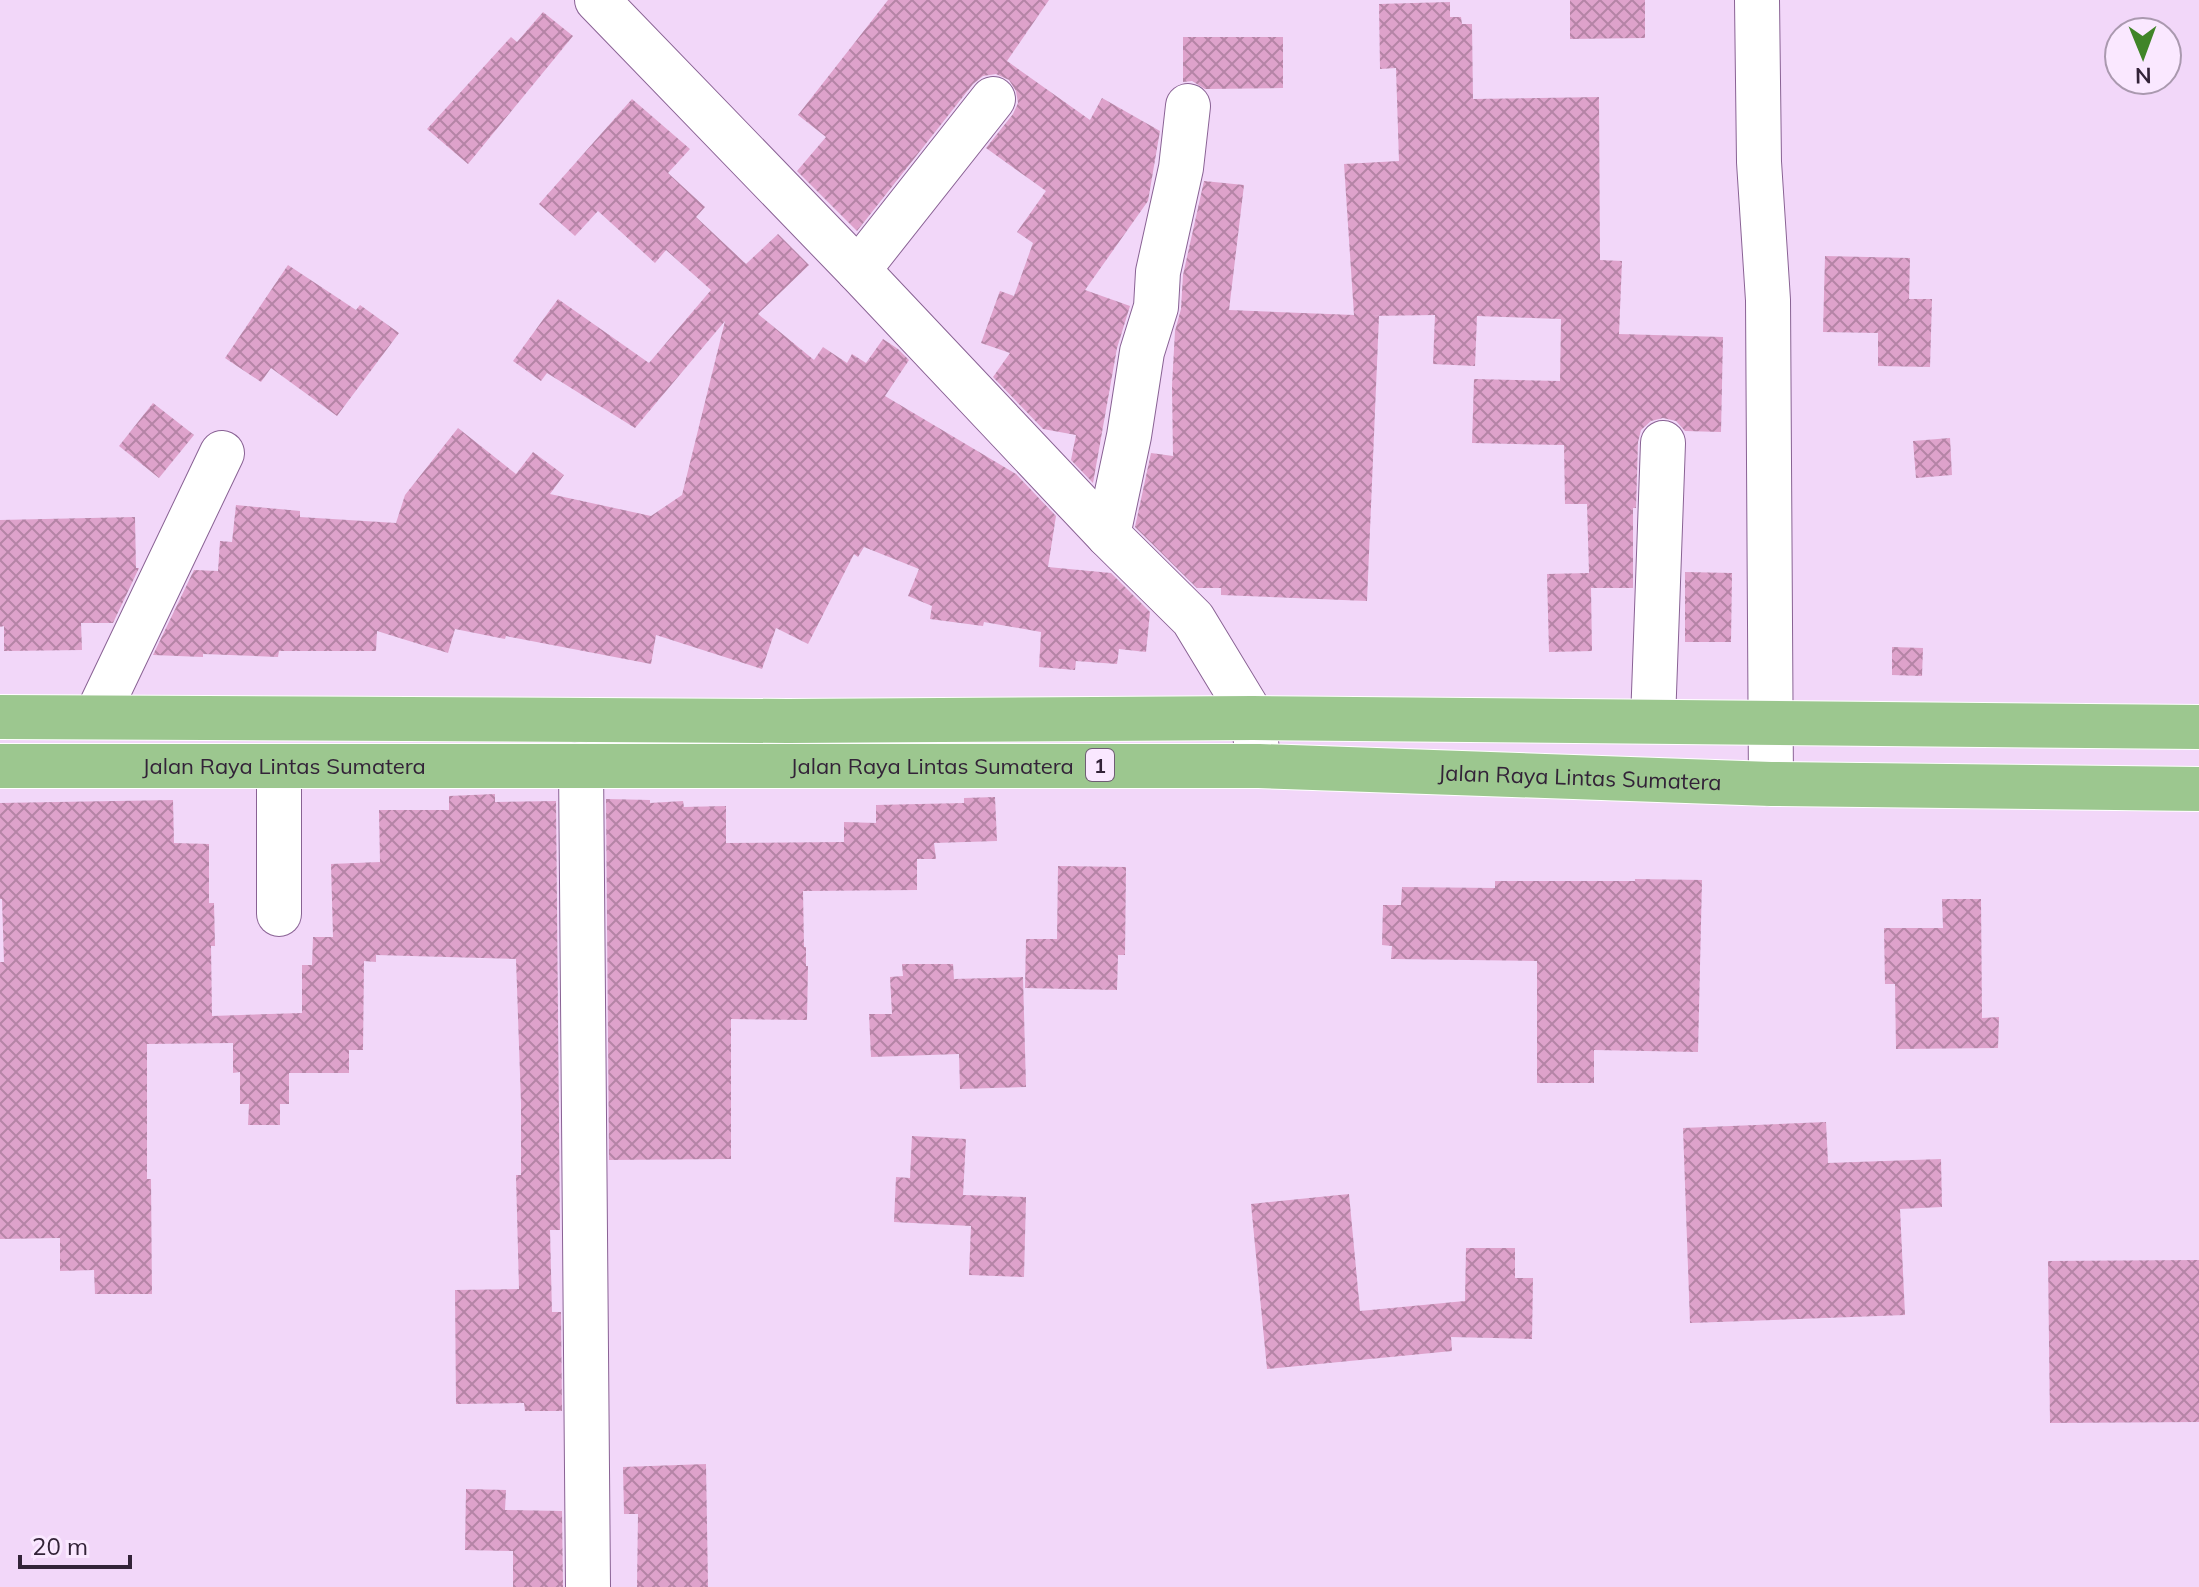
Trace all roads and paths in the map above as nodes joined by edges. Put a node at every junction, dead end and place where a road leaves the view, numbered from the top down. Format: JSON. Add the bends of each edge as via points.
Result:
{"nodes":[{"id":1,"x":597,"y":0,"type":"edge"},
{"id":2,"x":1757,"y":0,"type":"edge"},
{"id":3,"x":993,"y":99,"type":"dead end"},
{"id":4,"x":1188,"y":106,"type":"dead end"},
{"id":5,"x":858,"y":270,"type":"junction"},
{"id":6,"x":1663,"y":443,"type":"dead end"},
{"id":7,"x":222,"y":453,"type":"dead end"},
{"id":8,"x":1108,"y":535,"type":"junction"},
{"id":9,"x":0,"y":717,"type":"edge"},
{"id":10,"x":96,"y":717,"type":"junction"},
{"id":11,"x":1253,"y":718,"type":"junction"},
{"id":12,"x":1653,"y":721,"type":"junction"},
{"id":13,"x":1771,"y":721,"type":"junction"},
{"id":14,"x":2199,"y":727,"type":"edge"},
{"id":15,"x":581,"y":764,"type":"junction"},
{"id":16,"x":0,"y":766,"type":"edge"},
{"id":17,"x":1259,"y":766,"type":"junction"},
{"id":18,"x":279,"y":768,"type":"junction"},
{"id":19,"x":1771,"y":784,"type":"junction"},
{"id":20,"x":2199,"y":789,"type":"edge"},
{"id":21,"x":279,"y":914,"type":"dead end"},
{"id":22,"x":588,"y":1587,"type":"edge"}],
"edges":[{"from":1,"to":5,"type":"street"},
{"from":2,"to":13,"type":"street","via":[[1768,300]]},
{"from":3,"to":5,"type":"street"},
{"from":4,"to":8,"type":"street","via":[[1156,307],[1142,352]]},
{"from":5,"to":8,"type":"street"},
{"from":6,"to":12,"type":"street"},
{"from":7,"to":10,"type":"street"},
{"from":8,"to":11,"type":"street","via":[[1193,619]]},
{"from":9,"to":10,"type":"highway","name":"Jalan Raya Lintas Sumatera","number":"1"},
{"from":10,"to":11,"type":"highway","name":"Jalan Raya Lintas Sumatera","number":"1"},
{"from":11,"to":12,"type":"highway","name":"Jalan Raya Lintas Sumatera","number":"1"},
{"from":11,"to":17,"type":"street"},
{"from":12,"to":13,"type":"highway","name":"Jalan Raya Lintas Sumatera","number":"1"},
{"from":13,"to":14,"type":"highway","name":"Jalan Raya Lintas Sumatera","number":"1"},
{"from":13,"to":19,"type":"street"},
{"from":15,"to":17,"type":"highway","name":"Jalan Raya Lintas Sumatera","number":"1"},
{"from":15,"to":18,"type":"highway","name":"Jalan Raya Lintas Sumatera","number":"1"},
{"from":15,"to":22,"type":"street"},
{"from":16,"to":18,"type":"highway","name":"Jalan Raya Lintas Sumatera","number":"1"},
{"from":17,"to":19,"type":"highway","name":"Jalan Raya Lintas Sumatera","number":"1"},
{"from":18,"to":21,"type":"street"},
{"from":19,"to":20,"type":"highway","name":"Jalan Raya Lintas Sumatera","number":"1"}]}
